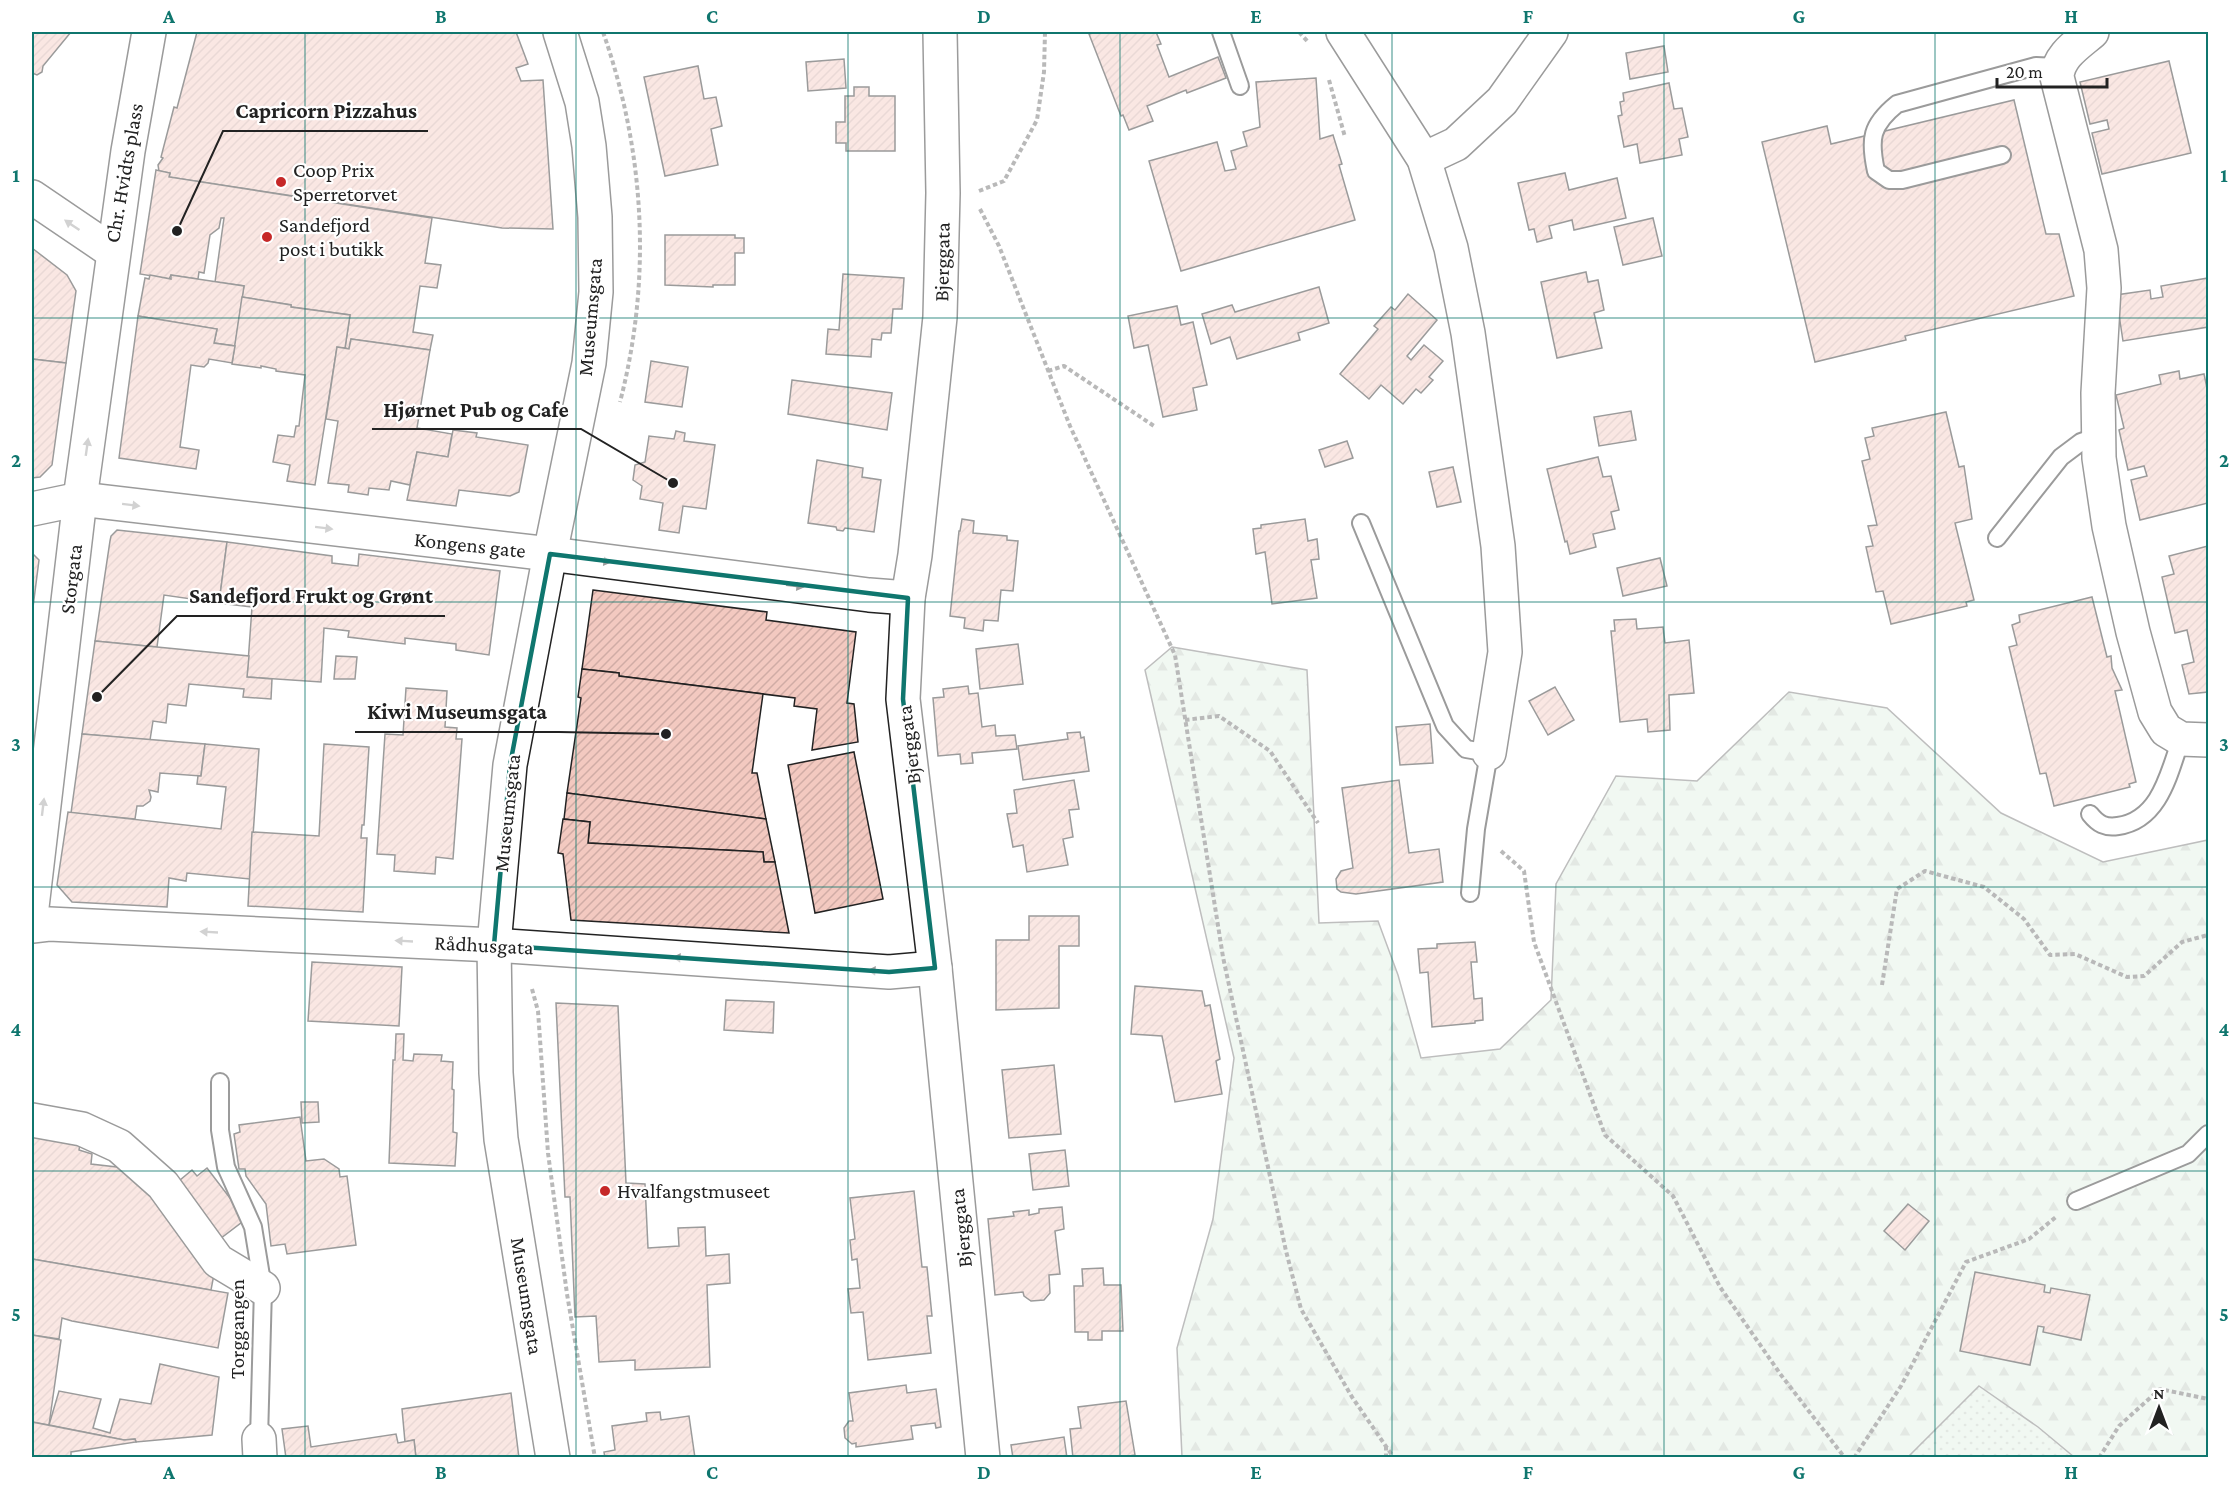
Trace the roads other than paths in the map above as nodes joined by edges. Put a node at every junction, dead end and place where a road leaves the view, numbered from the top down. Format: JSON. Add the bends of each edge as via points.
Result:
{"nodes":[{"id":1,"x":560,"y":32,"type":"edge"},
{"id":2,"x":940,"y":32,"type":"edge"},
{"id":3,"x":1221,"y":32,"type":"edge"},
{"id":4,"x":1343,"y":32,"type":"edge"},
{"id":5,"x":1551,"y":32,"type":"edge"},
{"id":6,"x":2092,"y":32,"type":"edge"},
{"id":7,"x":148,"y":35,"type":"edge"},
{"id":8,"x":2057,"y":67,"type":"junction"},
{"id":9,"x":1240,"y":86,"type":"dead end"},
{"id":10,"x":2002,"y":155,"type":"dead end"},
{"id":11,"x":1424,"y":159,"type":"junction"},
{"id":12,"x":32,"y":197,"type":"edge"},
{"id":13,"x":113,"y":252,"type":"junction"},
{"id":14,"x":2098,"y":436,"type":"junction"},
{"id":15,"x":80,"y":500,"type":"junction"},
{"id":16,"x":32,"y":509,"type":"edge"},
{"id":17,"x":1361,"y":523,"type":"dead end"},
{"id":18,"x":1997,"y":538,"type":"dead end"},
{"id":19,"x":550,"y":554,"type":"junction"},
{"id":20,"x":908,"y":598,"type":"junction"},
{"id":21,"x":2195,"y":739,"type":"edge"},
{"id":22,"x":1489,"y":753,"type":"junction"},
{"id":23,"x":2090,"y":814,"type":"dead end"},
{"id":24,"x":1470,"y":893,"type":"dead end"},
{"id":25,"x":32,"y":907,"type":"edge"},
{"id":26,"x":32,"y":926,"type":"edge"},
{"id":27,"x":494,"y":945,"type":"junction"},
{"id":28,"x":935,"y":968,"type":"junction"},
{"id":29,"x":220,"y":1082,"type":"dead end"},
{"id":30,"x":32,"y":1120,"type":"edge"},
{"id":31,"x":2208,"y":1134,"type":"edge"},
{"id":32,"x":2076,"y":1201,"type":"road end"},
{"id":33,"x":263,"y":1288,"type":"junction"},
{"id":34,"x":259,"y":1448,"type":"edge"},
{"id":35,"x":553,"y":1458,"type":"edge"},
{"id":36,"x":983,"y":1458,"type":"edge"}],
"edges":[{"from":1,"to":19,"type":"street","name":"Museumsgata","via":[[582,102],[590,146],[596,216],[596,292],[590,363]]},
{"from":2,"to":20,"type":"street","name":"Bjerggata","via":[[944,193],[940,316]]},
{"from":3,"to":9,"type":"lane"},
{"from":4,"to":11,"type":"street"},
{"from":5,"to":11,"type":"street","via":[[1502,101],[1456,144]]},
{"from":6,"to":8,"type":"street"},
{"from":7,"to":13,"type":"street","name":"Chr. Hvidts plass"},
{"from":8,"to":10,"type":"lane","via":[[2036,66],[1897,104],[1884,115],[1873,134],[1871,148],[1876,171],[1889,180]]},
{"from":8,"to":14,"type":"street","via":[[2101,250],[2104,288]]},
{"from":11,"to":22,"type":"street","via":[[1451,248],[1468,333],[1498,546],[1505,652]]},
{"from":13,"to":12,"type":"street","name":"Chr. Hvidts plass","one_way":true},
{"from":15,"to":13,"type":"street","name":"Storgata","one_way":true},
{"from":14,"to":18,"type":"lane","via":[[2061,456]]},
{"from":14,"to":21,"type":"street","via":[[2109,526],[2155,712],[2166,730]]},
{"from":15,"to":16,"type":"street","name":"Kongens gate"},
{"from":15,"to":19,"type":"street","name":"Kongens gate","one_way":true},
{"from":25,"to":15,"type":"street","name":"Storgata","one_way":true},
{"from":17,"to":22,"type":"lane","via":[[1445,726],[1466,749]]},
{"from":19,"to":20,"type":"street","name":"Kongens gate","one_way":true},
{"from":19,"to":27,"type":"street","name":"Museumsgata","via":[[510,765]]},
{"from":20,"to":28,"type":"street","name":"Bjerggata","via":[[903,699]]},
{"from":21,"to":23,"type":"lane","via":[[2144,816],[2112,827],[2098,824]]},
{"from":22,"to":24,"type":"lane"},
{"from":27,"to":26,"type":"street","name":"Rådhusgata","one_way":true},
{"from":28,"to":27,"type":"street","name":"Rådhusgata","one_way":true,"via":[[890,972]]},
{"from":27,"to":35,"type":"street","name":"Museumsgata","via":[[501,1139]]},
{"from":28,"to":36,"type":"street","name":"Bjerggata"},
{"from":29,"to":33,"type":"lane","name":"Torggangen","via":[[220,1130],[226,1167],[254,1227]]},
{"from":30,"to":33,"type":"street","via":[[82,1129],[119,1146],[163,1185],[218,1261]]},
{"from":31,"to":32,"type":"lane","via":[[2188,1154]]},
{"from":33,"to":34,"type":"lane","name":"Torggangen"}]}
